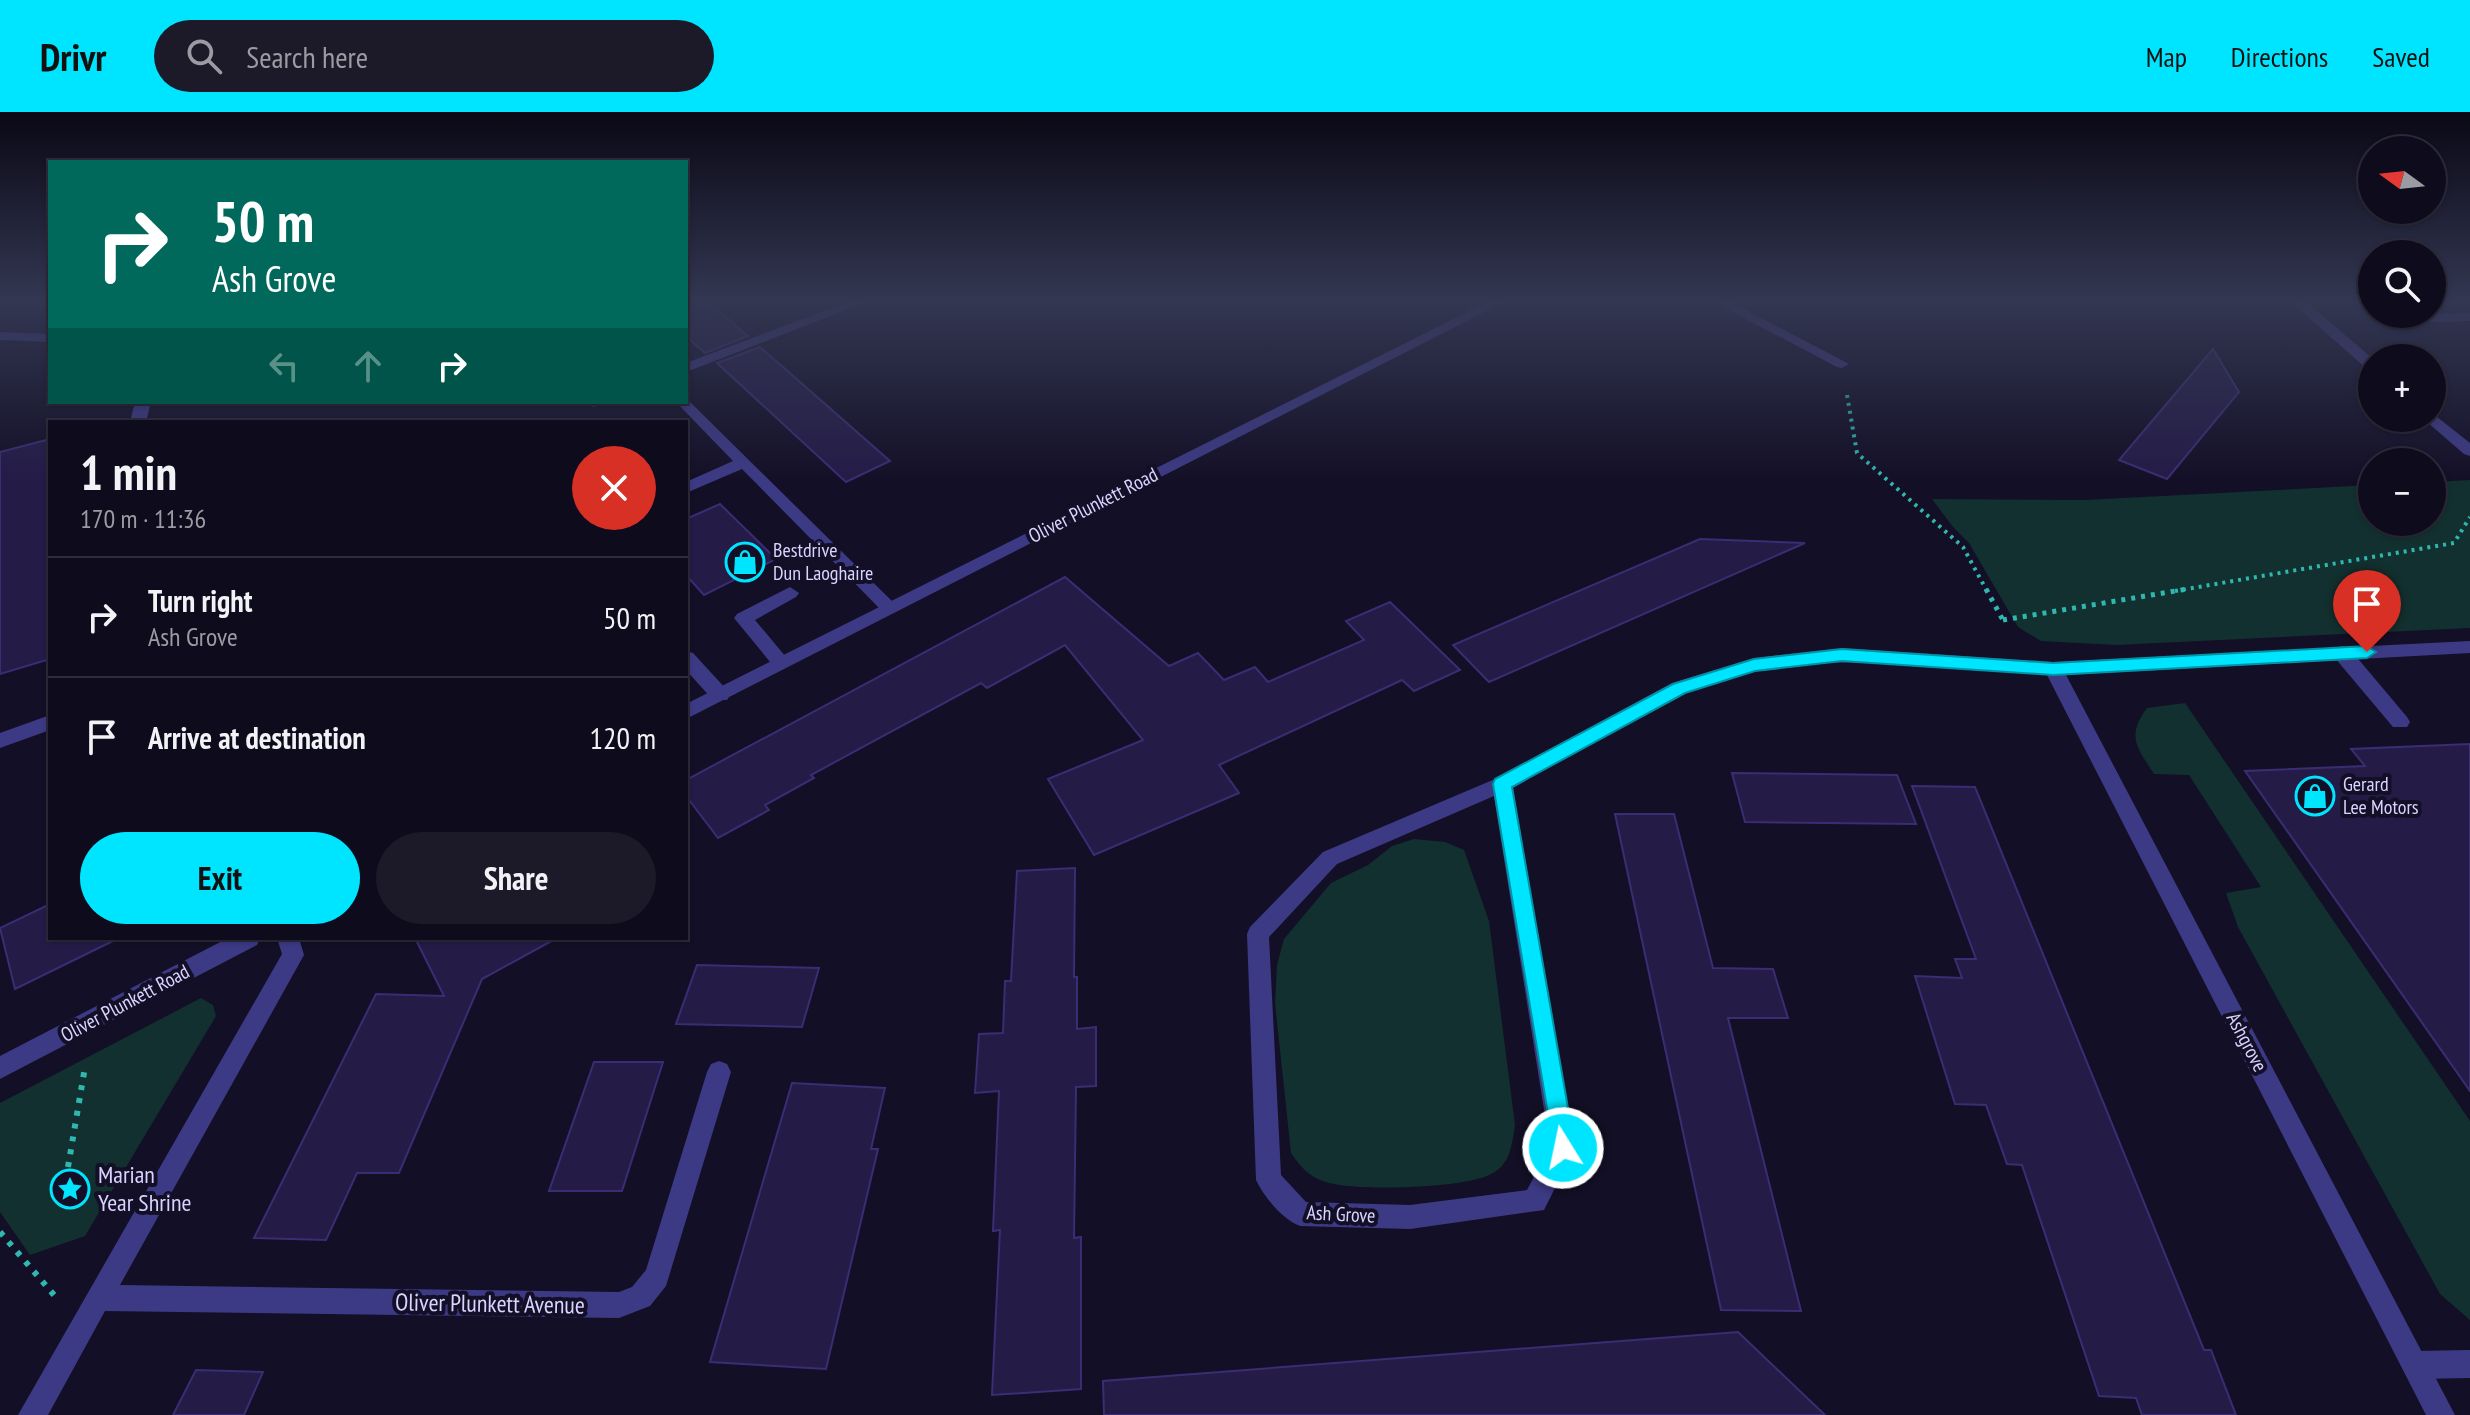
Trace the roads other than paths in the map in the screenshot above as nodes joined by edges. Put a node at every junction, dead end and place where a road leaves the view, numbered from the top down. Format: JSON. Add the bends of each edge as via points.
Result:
{"nodes":[{"id":1,"x":1380,"y":361,"type":"edge"},
{"id":2,"x":1836,"y":361,"type":"edge"},
{"id":3,"x":1842,"y":364,"type":"road end"},
{"id":4,"x":686,"y":404,"type":"edge"},
{"id":5,"x":2446,"y":430,"type":"edge"},
{"id":6,"x":2470,"y":451,"type":"edge"},
{"id":7,"x":744,"y":462,"type":"junction"},
{"id":8,"x":688,"y":487,"type":"edge"},
{"id":9,"x":790,"y":593,"type":"dead end"},
{"id":10,"x":889,"y":608,"type":"junction"},
{"id":11,"x":2470,"y":647,"type":"edge"},
{"id":12,"x":2342,"y":653,"type":"junction"},
{"id":13,"x":688,"y":660,"type":"edge"},
{"id":14,"x":782,"y":663,"type":"junction"},
{"id":15,"x":2053,"y":669,"type":"junction"},
{"id":16,"x":720,"y":695,"type":"junction"},
{"id":17,"x":688,"y":711,"type":"edge"},
{"id":18,"x":2400,"y":722,"type":"dead end"},
{"id":19,"x":48,"y":723,"type":"edge"},
{"id":20,"x":0,"y":741,"type":"edge"},
{"id":21,"x":1502,"y":784,"type":"junction"},
{"id":22,"x":245,"y":940,"type":"edge"},
{"id":23,"x":289,"y":940,"type":"edge"},
{"id":24,"x":0,"y":1068,"type":"edge"},
{"id":25,"x":719,"y":1072,"type":"dead end"},
{"id":26,"x":98,"y":1298,"type":"junction"},
{"id":27,"x":2470,"y":1364,"type":"edge"},
{"id":28,"x":2416,"y":1365,"type":"junction"},
{"id":29,"x":32,"y":1415,"type":"edge"},
{"id":30,"x":2441,"y":1415,"type":"edge"}],
"edges":[{"from":1,"to":10,"type":"street","name":"Oliver Plunkett Road"},
{"from":2,"to":3,"type":"street"},
{"from":4,"to":7,"type":"street"},
{"from":5,"to":6,"type":"street"},
{"from":7,"to":8,"type":"street"},
{"from":7,"to":10,"type":"street"},
{"from":9,"to":14,"type":"street","via":[[743,618]]},
{"from":10,"to":14,"type":"street","name":"Oliver Plunkett Road"},
{"from":11,"to":12,"type":"street","name":"Ash Grove"},
{"from":12,"to":15,"type":"street","name":"Ash Grove"},
{"from":12,"to":18,"type":"street"},
{"from":13,"to":16,"type":"street"},
{"from":14,"to":16,"type":"street","name":"Oliver Plunkett Road"},
{"from":15,"to":21,"type":"street","name":"Ash Grove","via":[[1842,655],[1754,665],[1679,688]]},
{"from":15,"to":28,"type":"street","name":"Ashgrove"},
{"from":16,"to":17,"type":"street","name":"Oliver Plunkett Road"},
{"from":19,"to":20,"type":"street"},
{"from":21,"to":21,"type":"street","name":"Ash Grove","via":[[1330,858],[1258,934],[1269,1180],[1300,1214],[1410,1217],[1535,1201],[1563,1148]]},
{"from":22,"to":24,"type":"street","name":"Oliver Plunkett Road"},
{"from":23,"to":26,"type":"street","via":[[293,955]]},
{"from":25,"to":26,"type":"street","name":"Oliver Plunkett Avenue","via":[[657,1277],[641,1297],[619,1305]]},
{"from":26,"to":29,"type":"street"},
{"from":27,"to":28,"type":"street"},
{"from":28,"to":30,"type":"street","name":"Ashgrove"}]}
